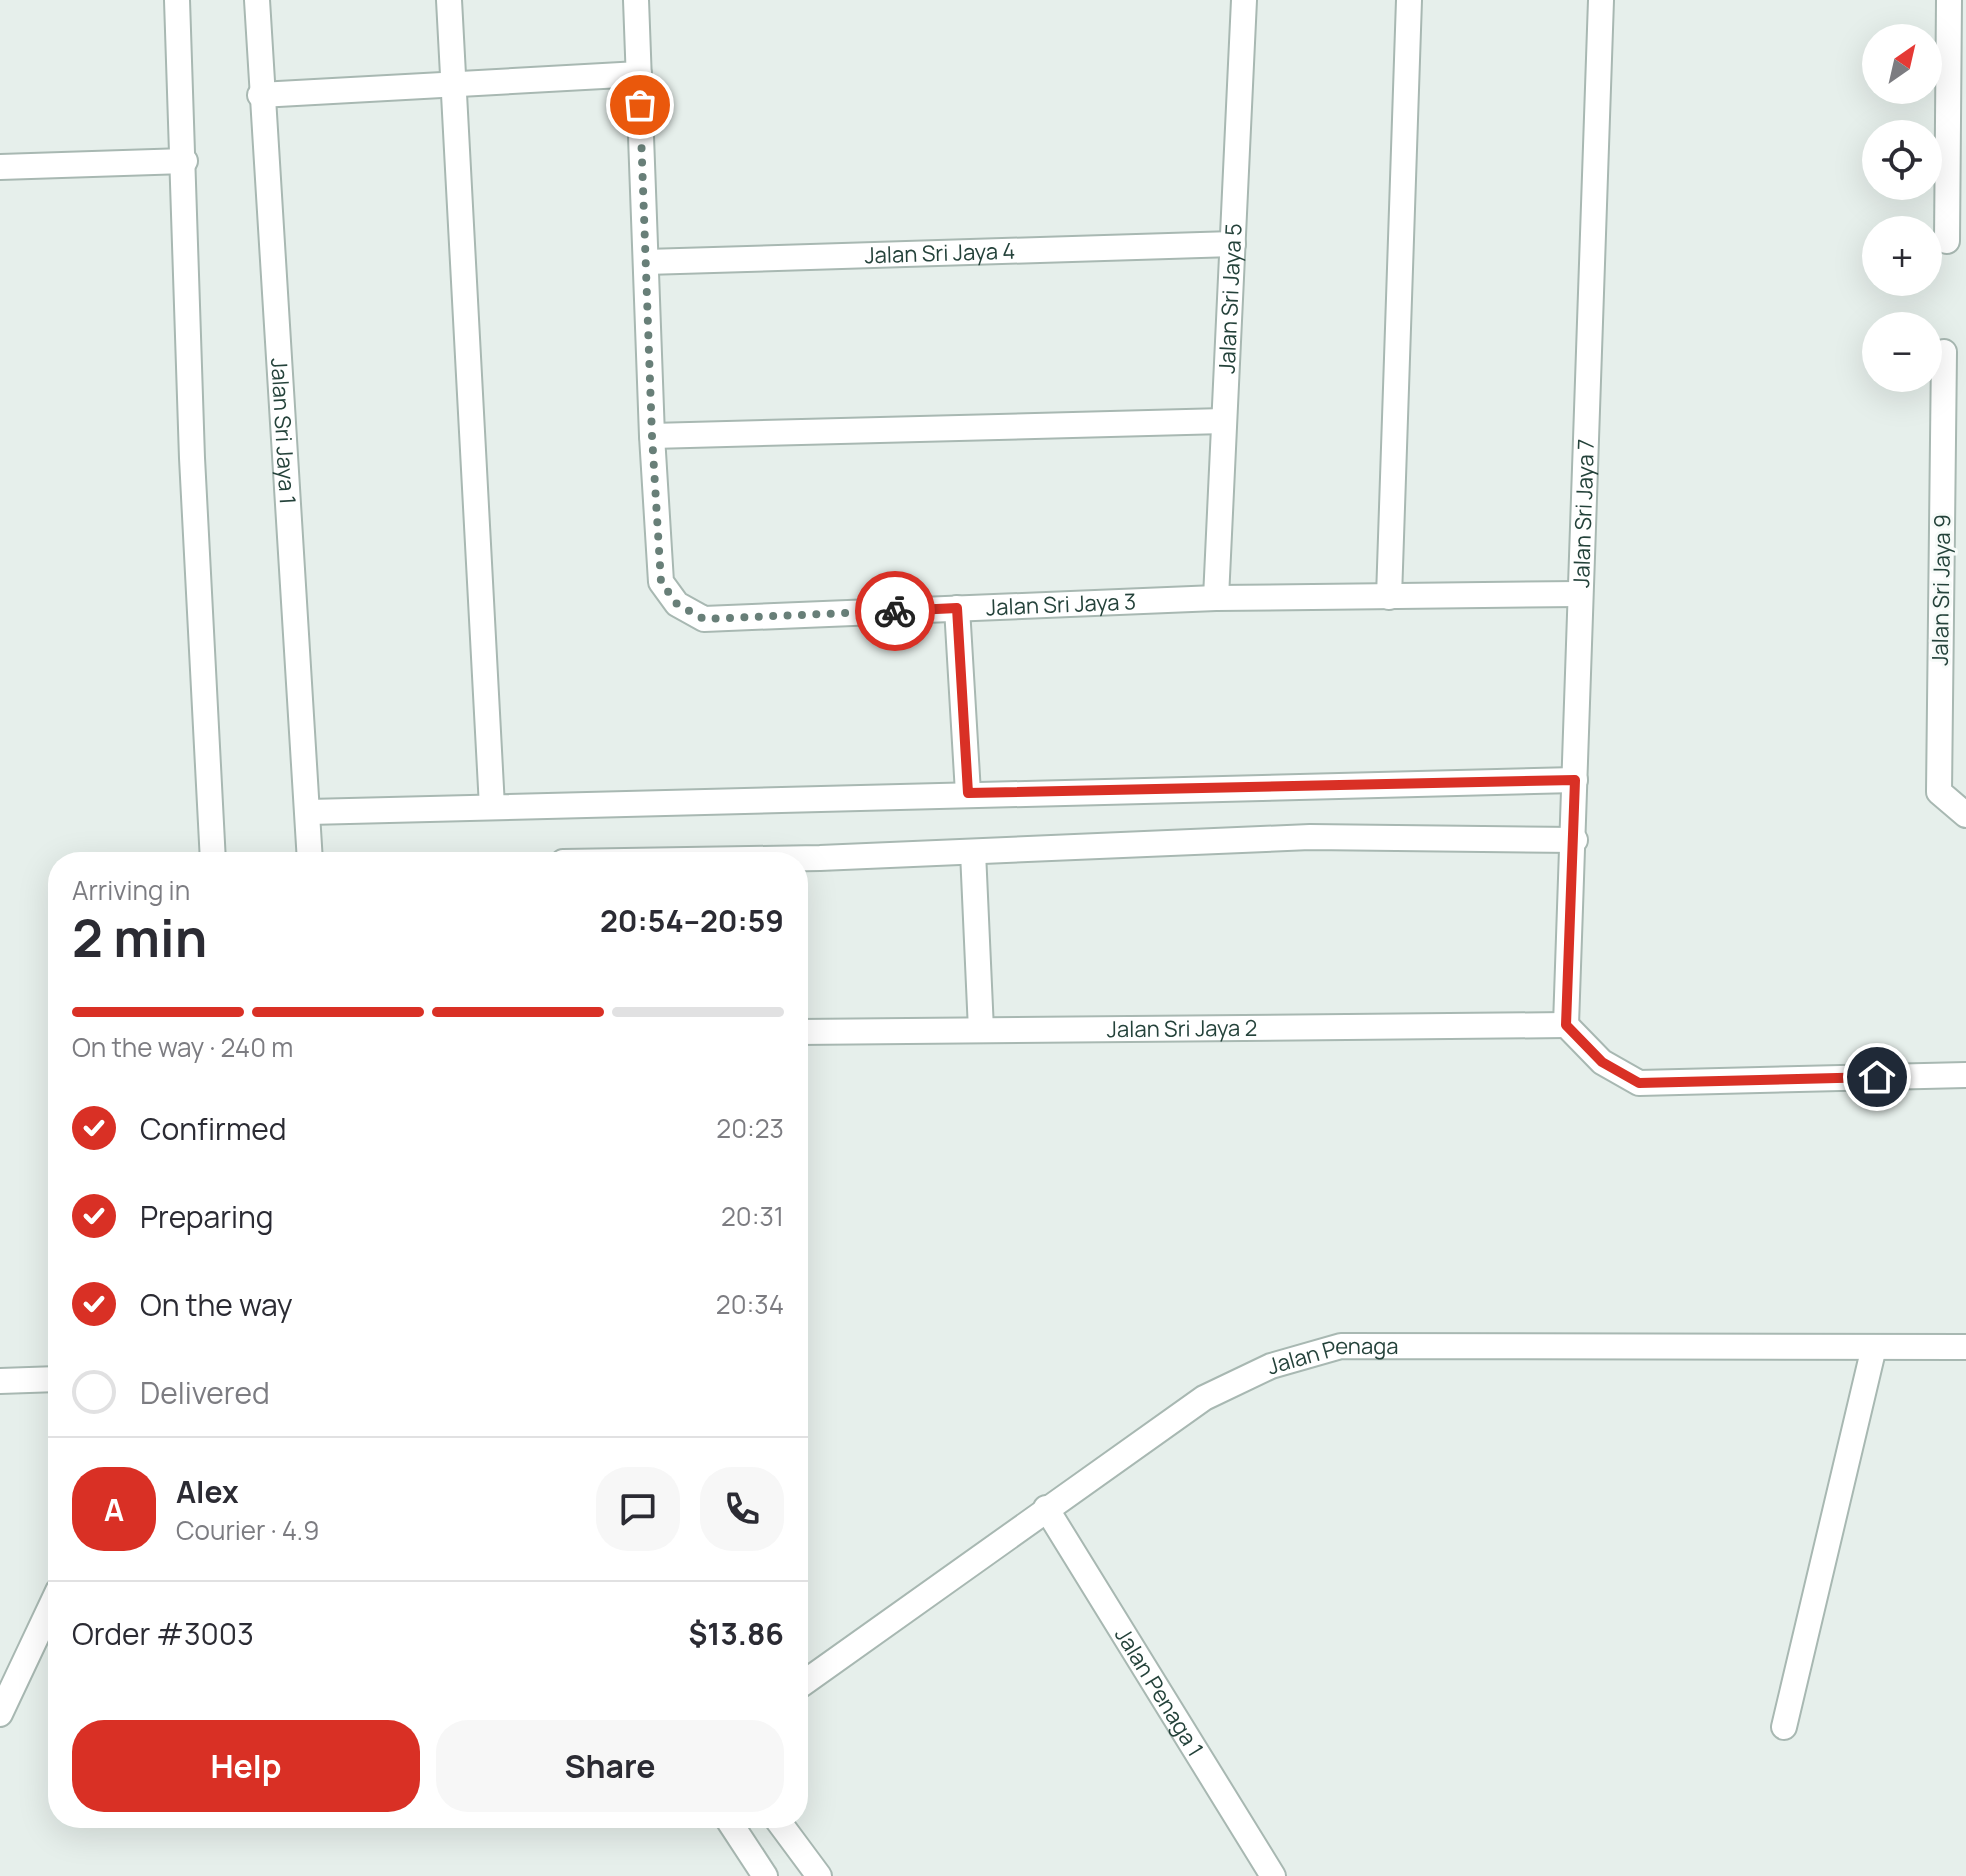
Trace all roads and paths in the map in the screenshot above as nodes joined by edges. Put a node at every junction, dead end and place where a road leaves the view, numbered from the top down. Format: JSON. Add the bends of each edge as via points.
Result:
{"nodes":[{"id":1,"x":177,"y":0,"type":"edge"},
{"id":2,"x":257,"y":0,"type":"edge"},
{"id":3,"x":449,"y":0,"type":"edge"},
{"id":4,"x":636,"y":0,"type":"edge"},
{"id":5,"x":1244,"y":0,"type":"edge"},
{"id":6,"x":1409,"y":0,"type":"edge"},
{"id":7,"x":1601,"y":0,"type":"edge"},
{"id":8,"x":1949,"y":0,"type":"edge"},
{"id":9,"x":639,"y":74,"type":"junction"},
{"id":10,"x":453,"y":84,"type":"junction"},
{"id":11,"x":260,"y":95,"type":"junction"},
{"id":12,"x":185,"y":161,"type":"junction"},
{"id":13,"x":0,"y":167,"type":"edge"},
{"id":14,"x":1947,"y":241,"type":"dead end"},
{"id":15,"x":1233,"y":244,"type":"junction"},
{"id":16,"x":646,"y":262,"type":"junction"},
{"id":17,"x":1944,"y":352,"type":"dead end"},
{"id":18,"x":1224,"y":421,"type":"junction"},
{"id":19,"x":652,"y":436,"type":"junction"},
{"id":20,"x":1580,"y":594,"type":"junction"},
{"id":21,"x":1389,"y":597,"type":"junction"},
{"id":22,"x":1216,"y":598,"type":"junction"},
{"id":23,"x":957,"y":608,"type":"junction"},
{"id":24,"x":1575,"y":780,"type":"junction"},
{"id":25,"x":968,"y":793,"type":"junction"},
{"id":26,"x":492,"y":807,"type":"junction"},
{"id":27,"x":309,"y":812,"type":"junction"},
{"id":28,"x":1966,"y":815,"type":"edge"},
{"id":29,"x":1575,"y":840,"type":"junction"},
{"id":30,"x":212,"y":852,"type":"edge"},
{"id":31,"x":310,"y":852,"type":"edge"},
{"id":32,"x":973,"y":852,"type":"junction"},
{"id":33,"x":808,"y":856,"type":"edge"},
{"id":34,"x":1566,"y":1025,"type":"junction"},
{"id":35,"x":981,"y":1030,"type":"junction"},
{"id":36,"x":808,"y":1032,"type":"edge"},
{"id":37,"x":1966,"y":1075,"type":"edge"},
{"id":38,"x":1874,"y":1347,"type":"junction"},
{"id":39,"x":1966,"y":1347,"type":"edge"},
{"id":40,"x":48,"y":1379,"type":"edge"},
{"id":41,"x":0,"y":1381,"type":"edge"},
{"id":42,"x":1046,"y":1508,"type":"junction"},
{"id":43,"x":48,"y":1612,"type":"edge"},
{"id":44,"x":808,"y":1680,"type":"edge"},
{"id":45,"x":0,"y":1714,"type":"edge"},
{"id":46,"x":1784,"y":1727,"type":"dead end"},
{"id":47,"x":734,"y":1828,"type":"edge"},
{"id":48,"x":783,"y":1828,"type":"edge"},
{"id":49,"x":765,"y":1876,"type":"edge"},
{"id":50,"x":819,"y":1876,"type":"edge"},
{"id":51,"x":1273,"y":1876,"type":"edge"}],
"edges":[{"from":1,"to":12,"type":"street"},
{"from":2,"to":11,"type":"street","name":"Jalan Sri Jaya 1"},
{"from":3,"to":10,"type":"street"},
{"from":4,"to":9,"type":"street","name":"Jalan Sri Jaya 3"},
{"from":5,"to":15,"type":"street","name":"Jalan Sri Jaya 5"},
{"from":6,"to":21,"type":"street"},
{"from":7,"to":20,"type":"street","name":"Jalan Sri Jaya 7"},
{"from":8,"to":14,"type":"street"},
{"from":9,"to":10,"type":"street"},
{"from":9,"to":16,"type":"street","name":"Jalan Sri Jaya 3"},
{"from":10,"to":11,"type":"street"},
{"from":10,"to":26,"type":"street"},
{"from":11,"to":27,"type":"street","name":"Jalan Sri Jaya 1"},
{"from":12,"to":13,"type":"street"},
{"from":12,"to":30,"type":"street","via":[[192,458]]},
{"from":15,"to":16,"type":"street","name":"Jalan Sri Jaya 4"},
{"from":15,"to":18,"type":"street","name":"Jalan Sri Jaya 5"},
{"from":16,"to":19,"type":"street","name":"Jalan Sri Jaya 3"},
{"from":17,"to":28,"type":"street","name":"Jalan Sri Jaya 9","via":[[1939,792]]},
{"from":18,"to":19,"type":"street"},
{"from":18,"to":22,"type":"street","name":"Jalan Sri Jaya 5"},
{"from":19,"to":23,"type":"street","name":"Jalan Sri Jaya 3","via":[[661,582],[677,604],[704,619]]},
{"from":20,"to":21,"type":"street","name":"Jalan Sri Jaya 3"},
{"from":20,"to":24,"type":"street","name":"Jalan Sri Jaya 7"},
{"from":21,"to":22,"type":"street","name":"Jalan Sri Jaya 3"},
{"from":22,"to":23,"type":"street","name":"Jalan Sri Jaya 3"},
{"from":23,"to":25,"type":"street"},
{"from":24,"to":25,"type":"street"},
{"from":24,"to":29,"type":"street","name":"Jalan Sri Jaya 7"},
{"from":25,"to":26,"type":"street"},
{"from":26,"to":27,"type":"street"},
{"from":27,"to":31,"type":"street","name":"Jalan Sri Jaya 1"},
{"from":29,"to":32,"type":"street","via":[[1310,837]]},
{"from":29,"to":34,"type":"street","name":"Jalan Sri Jaya 7"},
{"from":32,"to":33,"type":"street"},
{"from":32,"to":35,"type":"street"},
{"from":34,"to":35,"type":"street","name":"Jalan Sri Jaya 2"},
{"from":34,"to":37,"type":"street","via":[[1602,1062],[1639,1083]]},
{"from":35,"to":36,"type":"street","name":"Jalan Sri Jaya 2"},
{"from":38,"to":39,"type":"street","name":"Jalan Penaga"},
{"from":38,"to":42,"type":"street","name":"Jalan Penaga","via":[[1341,1346],[1271,1366],[1204,1398]]},
{"from":38,"to":46,"type":"street"},
{"from":40,"to":41,"type":"street"},
{"from":42,"to":44,"type":"street","name":"Jalan Penaga"},
{"from":42,"to":51,"type":"street","name":"Jalan Penaga 1"},
{"from":43,"to":45,"type":"street"},
{"from":47,"to":49,"type":"street"},
{"from":48,"to":50,"type":"street"}]}
